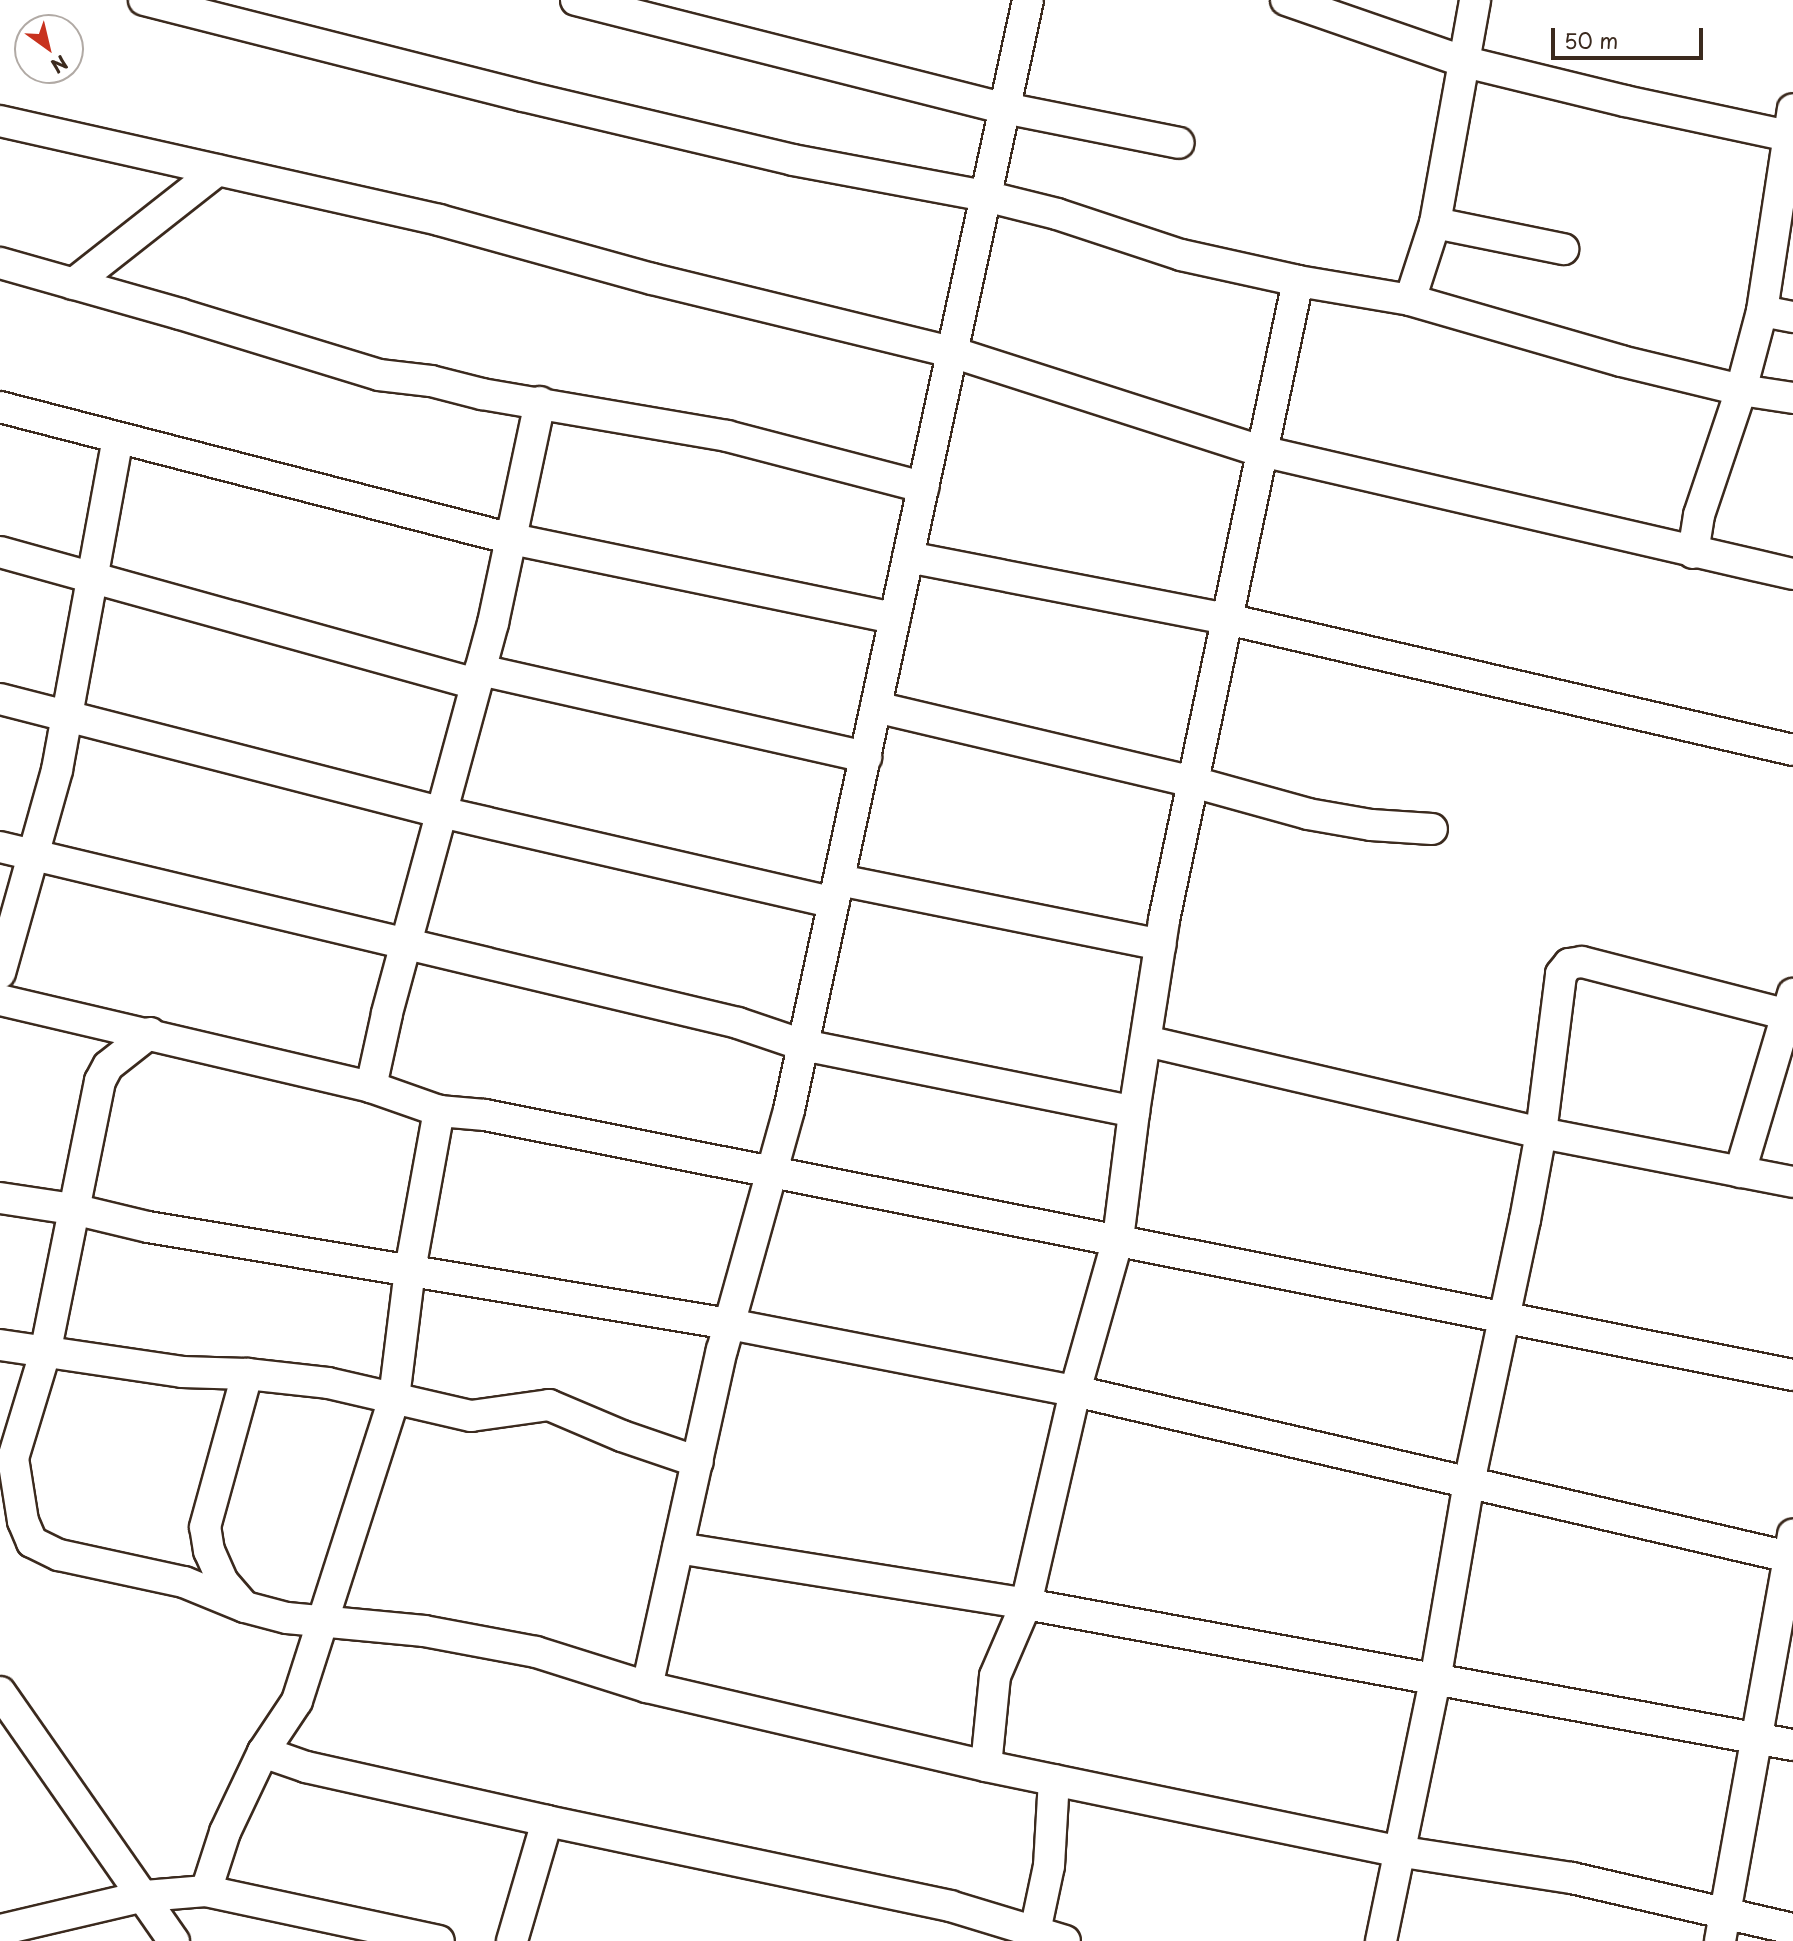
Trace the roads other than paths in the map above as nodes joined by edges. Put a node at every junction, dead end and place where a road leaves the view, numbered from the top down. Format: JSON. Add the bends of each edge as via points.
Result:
{"nodes":[{"id":1,"x":144,"y":0,"type":"edge"},
{"id":2,"x":576,"y":0,"type":"edge"},
{"id":3,"x":1028,"y":0,"type":"edge"},
{"id":4,"x":1286,"y":0,"type":"edge"},
{"id":5,"x":1475,"y":0,"type":"edge"},
{"id":6,"x":1465,"y":62,"type":"junction"},
{"id":7,"x":1004,"y":108,"type":"junction"},
{"id":8,"x":0,"y":121,"type":"edge"},
{"id":9,"x":1791,"y":127,"type":"edge"},
{"id":10,"x":1179,"y":144,"type":"dead end"},
{"id":11,"x":218,"y":170,"type":"junction"},
{"id":12,"x":985,"y":196,"type":"junction"},
{"id":13,"x":1436,"y":223,"type":"junction"},
{"id":14,"x":1563,"y":249,"type":"dead end"},
{"id":15,"x":0,"y":263,"type":"edge"},
{"id":16,"x":1298,"y":281,"type":"junction"},
{"id":17,"x":73,"y":284,"type":"junction"},
{"id":18,"x":1409,"y":300,"type":"junction"},
{"id":19,"x":1762,"y":311,"type":"junction"},
{"id":20,"x":1793,"y":317,"type":"edge"},
{"id":21,"x":952,"y":352,"type":"junction"},
{"id":22,"x":1741,"y":390,"type":"junction"},
{"id":23,"x":1793,"y":398,"type":"edge"},
{"id":24,"x":540,"y":402,"type":"junction"},
{"id":25,"x":0,"y":407,"type":"edge"},
{"id":26,"x":118,"y":439,"type":"junction"},
{"id":27,"x":1261,"y":451,"type":"junction"},
{"id":28,"x":923,"y":487,"type":"junction"},
{"id":29,"x":512,"y":539,"type":"junction"},
{"id":30,"x":0,"y":552,"type":"edge"},
{"id":31,"x":1693,"y":553,"type":"junction"},
{"id":32,"x":908,"y":557,"type":"junction"},
{"id":33,"x":1793,"y":574,"type":"edge"},
{"id":34,"x":92,"y":579,"type":"junction"},
{"id":35,"x":895,"y":618,"type":"junction"},
{"id":36,"x":1227,"y":620,"type":"junction"},
{"id":37,"x":478,"y":677,"type":"junction"},
{"id":38,"x":0,"y":699,"type":"edge"},
{"id":39,"x":876,"y":707,"type":"junction"},
{"id":40,"x":67,"y":717,"type":"junction"},
{"id":41,"x":1793,"y":750,"type":"edge"},
{"id":42,"x":866,"y":757,"type":"junction"},
{"id":43,"x":1193,"y":782,"type":"junction"},
{"id":44,"x":441,"y":812,"type":"junction"},
{"id":45,"x":1432,"y":828,"type":"dead end"},
{"id":46,"x":0,"y":847,"type":"edge"},
{"id":47,"x":33,"y":857,"type":"junction"},
{"id":48,"x":836,"y":892,"type":"junction"},
{"id":49,"x":406,"y":944,"type":"junction"},
{"id":50,"x":1160,"y":945,"type":"junction"},
{"id":51,"x":0,"y":973,"type":"edge"},
{"id":52,"x":0,"y":1000,"type":"edge"},
{"id":53,"x":1791,"y":1008,"type":"edge"},
{"id":54,"x":150,"y":1033,"type":"junction"},
{"id":55,"x":1146,"y":1041,"type":"junction"},
{"id":56,"x":803,"y":1045,"type":"junction"},
{"id":57,"x":371,"y":1087,"type":"junction"},
{"id":58,"x":439,"y":1111,"type":"junction"},
{"id":59,"x":1134,"y":1112,"type":"junction"},
{"id":60,"x":1541,"y":1133,"type":"junction"},
{"id":61,"x":1740,"y":1172,"type":"junction"},
{"id":62,"x":771,"y":1173,"type":"junction"},
{"id":63,"x":1793,"y":1182,"type":"edge"},
{"id":64,"x":0,"y":1198,"type":"edge"},
{"id":65,"x":73,"y":1209,"type":"junction"},
{"id":66,"x":1118,"y":1239,"type":"junction"},
{"id":67,"x":410,"y":1270,"type":"junction"},
{"id":68,"x":1506,"y":1319,"type":"junction"},
{"id":69,"x":729,"y":1324,"type":"junction"},
{"id":70,"x":0,"y":1345,"type":"edge"},
{"id":71,"x":46,"y":1353,"type":"junction"},
{"id":72,"x":247,"y":1374,"type":"junction"},
{"id":73,"x":1793,"y":1375,"type":"edge"},
{"id":74,"x":1075,"y":1391,"type":"junction"},
{"id":75,"x":394,"y":1398,"type":"junction"},
{"id":76,"x":698,"y":1461,"type":"junction"},
{"id":77,"x":1469,"y":1483,"type":"junction"},
{"id":78,"x":678,"y":1548,"type":"junction"},
{"id":79,"x":1792,"y":1549,"type":"edge"},
{"id":80,"x":1026,"y":1604,"type":"junction"},
{"id":81,"x":246,"y":1607,"type":"junction"},
{"id":82,"x":325,"y":1623,"type":"junction"},
{"id":83,"x":1435,"y":1681,"type":"junction"},
{"id":84,"x":647,"y":1687,"type":"junction"},
{"id":85,"x":0,"y":1692,"type":"edge"},
{"id":86,"x":1756,"y":1738,"type":"junction"},
{"id":87,"x":1793,"y":1745,"type":"edge"},
{"id":88,"x":263,"y":1752,"type":"junction"},
{"id":89,"x":986,"y":1766,"type":"junction"},
{"id":90,"x":1054,"y":1780,"type":"junction"},
{"id":91,"x":547,"y":1821,"type":"junction"},
{"id":92,"x":1397,"y":1851,"type":"junction"},
{"id":93,"x":206,"y":1891,"type":"junction"},
{"id":94,"x":145,"y":1896,"type":"junction"},
{"id":95,"x":1722,"y":1927,"type":"edge"},
{"id":96,"x":1793,"y":1929,"type":"edge"},
{"id":97,"x":14,"y":1931,"type":"edge"},
{"id":98,"x":1033,"y":1937,"type":"edge"},
{"id":99,"x":174,"y":1941,"type":"edge"},
{"id":100,"x":439,"y":1941,"type":"edge"},
{"id":101,"x":512,"y":1941,"type":"edge"},
{"id":102,"x":1065,"y":1941,"type":"edge"},
{"id":103,"x":1381,"y":1941,"type":"edge"}],
"edges":[{"from":1,"to":12,"type":"street","via":[[793,160]]},
{"from":2,"to":7,"type":"street"},
{"from":3,"to":7,"type":"street"},
{"from":4,"to":6,"type":"street"},
{"from":5,"to":6,"type":"street"},
{"from":6,"to":9,"type":"street","via":[[1625,101]]},
{"from":6,"to":13,"type":"street"},
{"from":7,"to":10,"type":"street"},
{"from":7,"to":12,"type":"street"},
{"from":8,"to":11,"type":"street"},
{"from":9,"to":19,"type":"street"},
{"from":11,"to":17,"type":"street"},
{"from":11,"to":21,"type":"street","via":[[439,220],[652,279]]},
{"from":12,"to":16,"type":"street","via":[[1057,214],[1181,255]]},
{"from":12,"to":21,"type":"street"},
{"from":13,"to":14,"type":"street"},
{"from":13,"to":18,"type":"street"},
{"from":15,"to":17,"type":"street"},
{"from":16,"to":18,"type":"street"},
{"from":16,"to":27,"type":"street"},
{"from":17,"to":24,"type":"street","via":[[379,375]]},
{"from":18,"to":22,"type":"street"},
{"from":19,"to":20,"type":"street"},
{"from":19,"to":22,"type":"street"},
{"from":21,"to":27,"type":"street"},
{"from":21,"to":28,"type":"street"},
{"from":22,"to":23,"type":"street"},
{"from":22,"to":31,"type":"street","via":[[1705,491]]},
{"from":24,"to":28,"type":"street","via":[[727,436]]},
{"from":24,"to":29,"type":"street"},
{"from":25,"to":26,"type":"street"},
{"from":26,"to":29,"type":"street"},
{"from":26,"to":34,"type":"street"},
{"from":27,"to":31,"type":"street"},
{"from":27,"to":36,"type":"street"},
{"from":28,"to":32,"type":"street"},
{"from":29,"to":35,"type":"street"},
{"from":29,"to":37,"type":"street"},
{"from":30,"to":34,"type":"street"},
{"from":31,"to":33,"type":"street"},
{"from":32,"to":35,"type":"street"},
{"from":32,"to":36,"type":"street"},
{"from":34,"to":37,"type":"street"},
{"from":34,"to":40,"type":"street"},
{"from":35,"to":39,"type":"street"},
{"from":36,"to":41,"type":"street"},
{"from":36,"to":43,"type":"street"},
{"from":37,"to":42,"type":"street"},
{"from":37,"to":44,"type":"street"},
{"from":38,"to":40,"type":"street"},
{"from":39,"to":42,"type":"street"},
{"from":39,"to":43,"type":"street"},
{"from":40,"to":44,"type":"street"},
{"from":40,"to":47,"type":"street"},
{"from":42,"to":48,"type":"street"},
{"from":43,"to":45,"type":"street","via":[[1308,814],[1371,825]]},
{"from":43,"to":50,"type":"street"},
{"from":44,"to":48,"type":"street"},
{"from":44,"to":49,"type":"street"},
{"from":46,"to":47,"type":"street"},
{"from":47,"to":49,"type":"street"},
{"from":47,"to":51,"type":"street"},
{"from":48,"to":50,"type":"street"},
{"from":48,"to":56,"type":"street"},
{"from":49,"to":56,"type":"street","via":[[738,1023]]},
{"from":49,"to":57,"type":"street"},
{"from":50,"to":55,"type":"street"},
{"from":52,"to":54,"type":"street"},
{"from":53,"to":60,"type":"street","via":[[1582,962],[1569,964],[1561,974]]},
{"from":53,"to":61,"type":"street"},
{"from":54,"to":57,"type":"street"},
{"from":54,"to":65,"type":"street","via":[[108,1066],[100,1081]]},
{"from":55,"to":59,"type":"street"},
{"from":55,"to":60,"type":"street"},
{"from":56,"to":59,"type":"street"},
{"from":56,"to":62,"type":"street"},
{"from":57,"to":58,"type":"street"},
{"from":58,"to":62,"type":"street","via":[[485,1115]]},
{"from":58,"to":67,"type":"street"},
{"from":59,"to":66,"type":"street"},
{"from":60,"to":61,"type":"street"},
{"from":60,"to":68,"type":"street"},
{"from":61,"to":63,"type":"street"},
{"from":62,"to":66,"type":"street"},
{"from":62,"to":69,"type":"street"},
{"from":64,"to":65,"type":"street"},
{"from":65,"to":67,"type":"street","via":[[148,1227]]},
{"from":65,"to":71,"type":"street"},
{"from":66,"to":68,"type":"street"},
{"from":66,"to":74,"type":"street"},
{"from":67,"to":69,"type":"street"},
{"from":67,"to":75,"type":"street"},
{"from":68,"to":73,"type":"street"},
{"from":68,"to":77,"type":"street"},
{"from":69,"to":74,"type":"street"},
{"from":69,"to":76,"type":"street"},
{"from":70,"to":71,"type":"street"},
{"from":71,"to":72,"type":"street","via":[[182,1371]]},
{"from":71,"to":81,"type":"street","via":[[13,1458],[23,1521],[32,1542],[59,1555],[184,1581]]},
{"from":72,"to":75,"type":"street","via":[[328,1383]]},
{"from":72,"to":81,"type":"street","via":[[205,1527],[209,1551],[223,1582]]},
{"from":74,"to":77,"type":"street"},
{"from":74,"to":80,"type":"street"},
{"from":75,"to":76,"type":"street","via":[[471,1416],[549,1405]]},
{"from":75,"to":82,"type":"street"},
{"from":76,"to":78,"type":"street"},
{"from":77,"to":79,"type":"street"},
{"from":77,"to":83,"type":"street"},
{"from":78,"to":80,"type":"street"},
{"from":78,"to":84,"type":"street"},
{"from":79,"to":86,"type":"street"},
{"from":80,"to":83,"type":"street"},
{"from":80,"to":89,"type":"street","via":[[995,1676]]},
{"from":81,"to":82,"type":"street"},
{"from":82,"to":84,"type":"street","via":[[424,1631],[536,1652]]},
{"from":82,"to":88,"type":"street","via":[[298,1701]]},
{"from":83,"to":86,"type":"street"},
{"from":83,"to":92,"type":"street"},
{"from":84,"to":89,"type":"street"},
{"from":85,"to":94,"type":"street"},
{"from":86,"to":87,"type":"street"},
{"from":86,"to":95,"type":"street"},
{"from":88,"to":91,"type":"street","via":[[306,1767]]},
{"from":88,"to":93,"type":"street","via":[[225,1832]]},
{"from":89,"to":90,"type":"street"},
{"from":90,"to":92,"type":"street"},
{"from":90,"to":98,"type":"street","via":[[1049,1866]]},
{"from":91,"to":98,"type":"street","via":[[950,1906]]},
{"from":91,"to":101,"type":"street"},
{"from":92,"to":95,"type":"street","via":[[1572,1878]]},
{"from":92,"to":103,"type":"street"},
{"from":93,"to":94,"type":"street"},
{"from":93,"to":100,"type":"street"},
{"from":94,"to":97,"type":"street"},
{"from":94,"to":99,"type":"street"},
{"from":95,"to":96,"type":"street"},
{"from":98,"to":102,"type":"street"}]}
